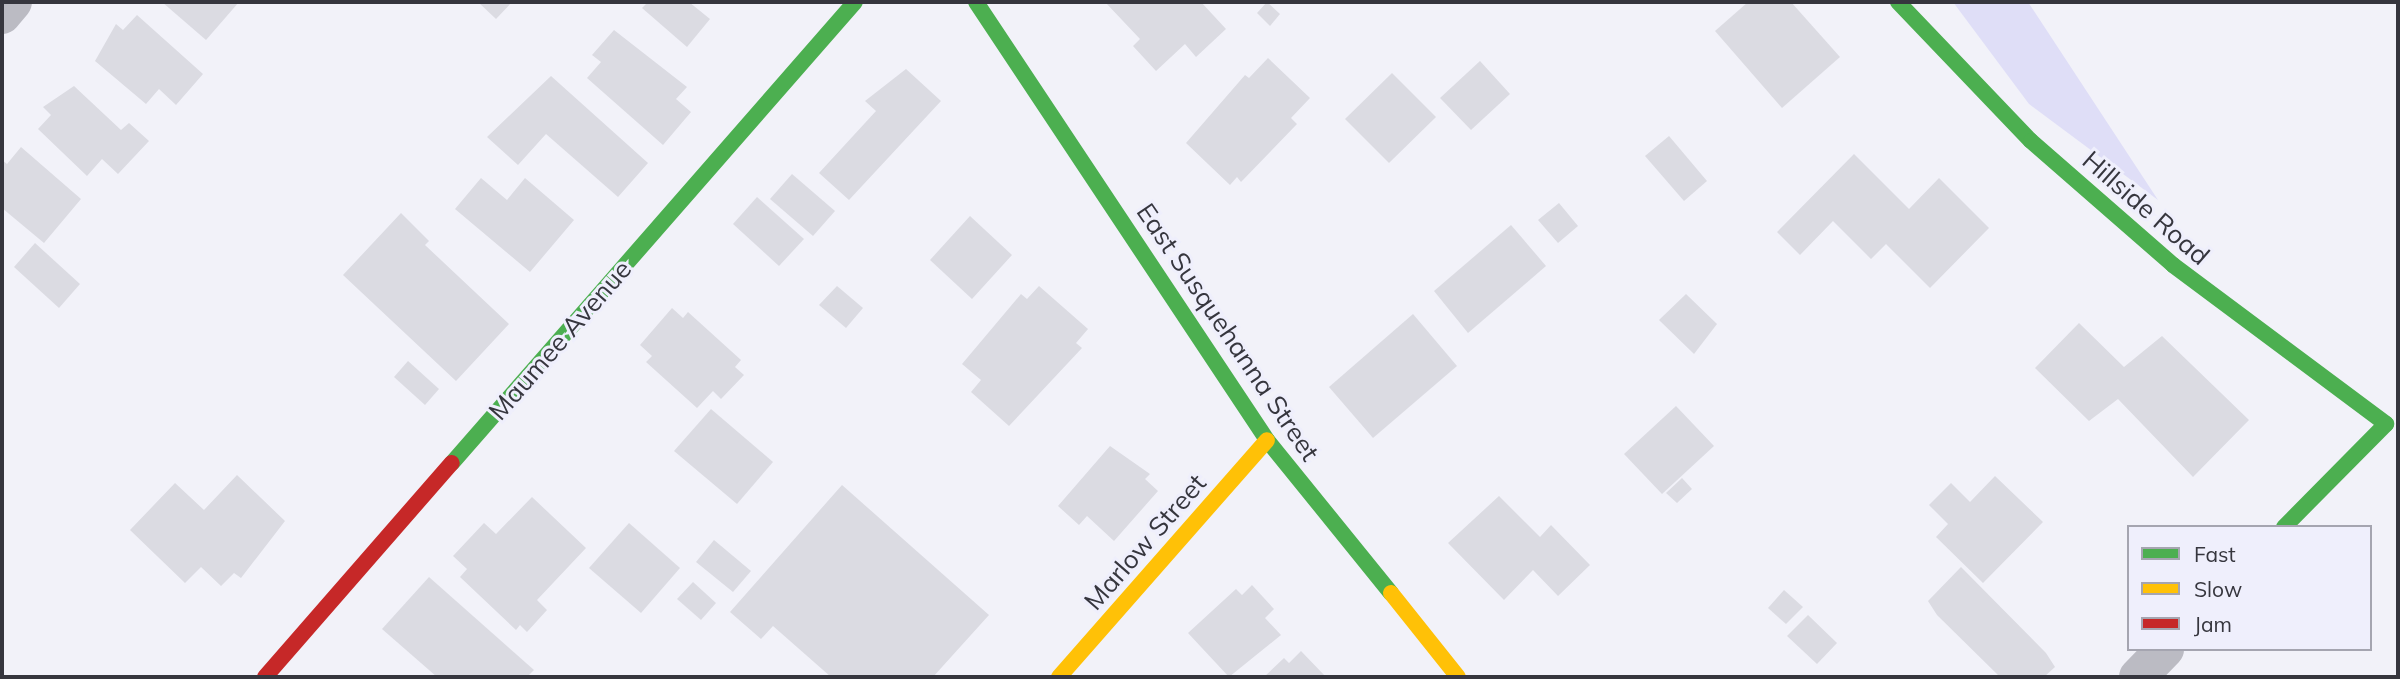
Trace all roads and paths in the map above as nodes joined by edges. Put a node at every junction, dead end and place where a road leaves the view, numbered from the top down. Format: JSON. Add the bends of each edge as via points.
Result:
{"nodes":[{"id":1,"x":13,"y":2,"type":"edge"},
{"id":2,"x":855,"y":2,"type":"edge"},
{"id":3,"x":1898,"y":2,"type":"edge"},
{"id":4,"x":986,"y":6,"type":"edge"},
{"id":5,"x":2,"y":15,"type":"edge"},
{"id":6,"x":1267,"y":440,"type":"junction"},
{"id":7,"x":2286,"y":525,"type":"edge"},
{"id":8,"x":2163,"y":651,"type":"edge"},
{"id":9,"x":265,"y":677,"type":"edge"},
{"id":10,"x":1059,"y":677,"type":"edge"},
{"id":11,"x":1458,"y":677,"type":"edge"},
{"id":12,"x":2138,"y":677,"type":"edge"}],
"edges":[{"from":1,"to":5,"type":"street"},
{"from":2,"to":9,"type":"street","name":"Maumee Avenue"},
{"from":3,"to":7,"type":"street","name":"Hillside Road","via":[[2031,141],[2163,257],[2386,424]]},
{"from":4,"to":6,"type":"street","name":"East Susquehanna Street"},
{"from":6,"to":10,"type":"street","name":"Marlow Street"},
{"from":6,"to":11,"type":"street","name":"East Susquehanna Street"},
{"from":8,"to":12,"type":"street"}]}
